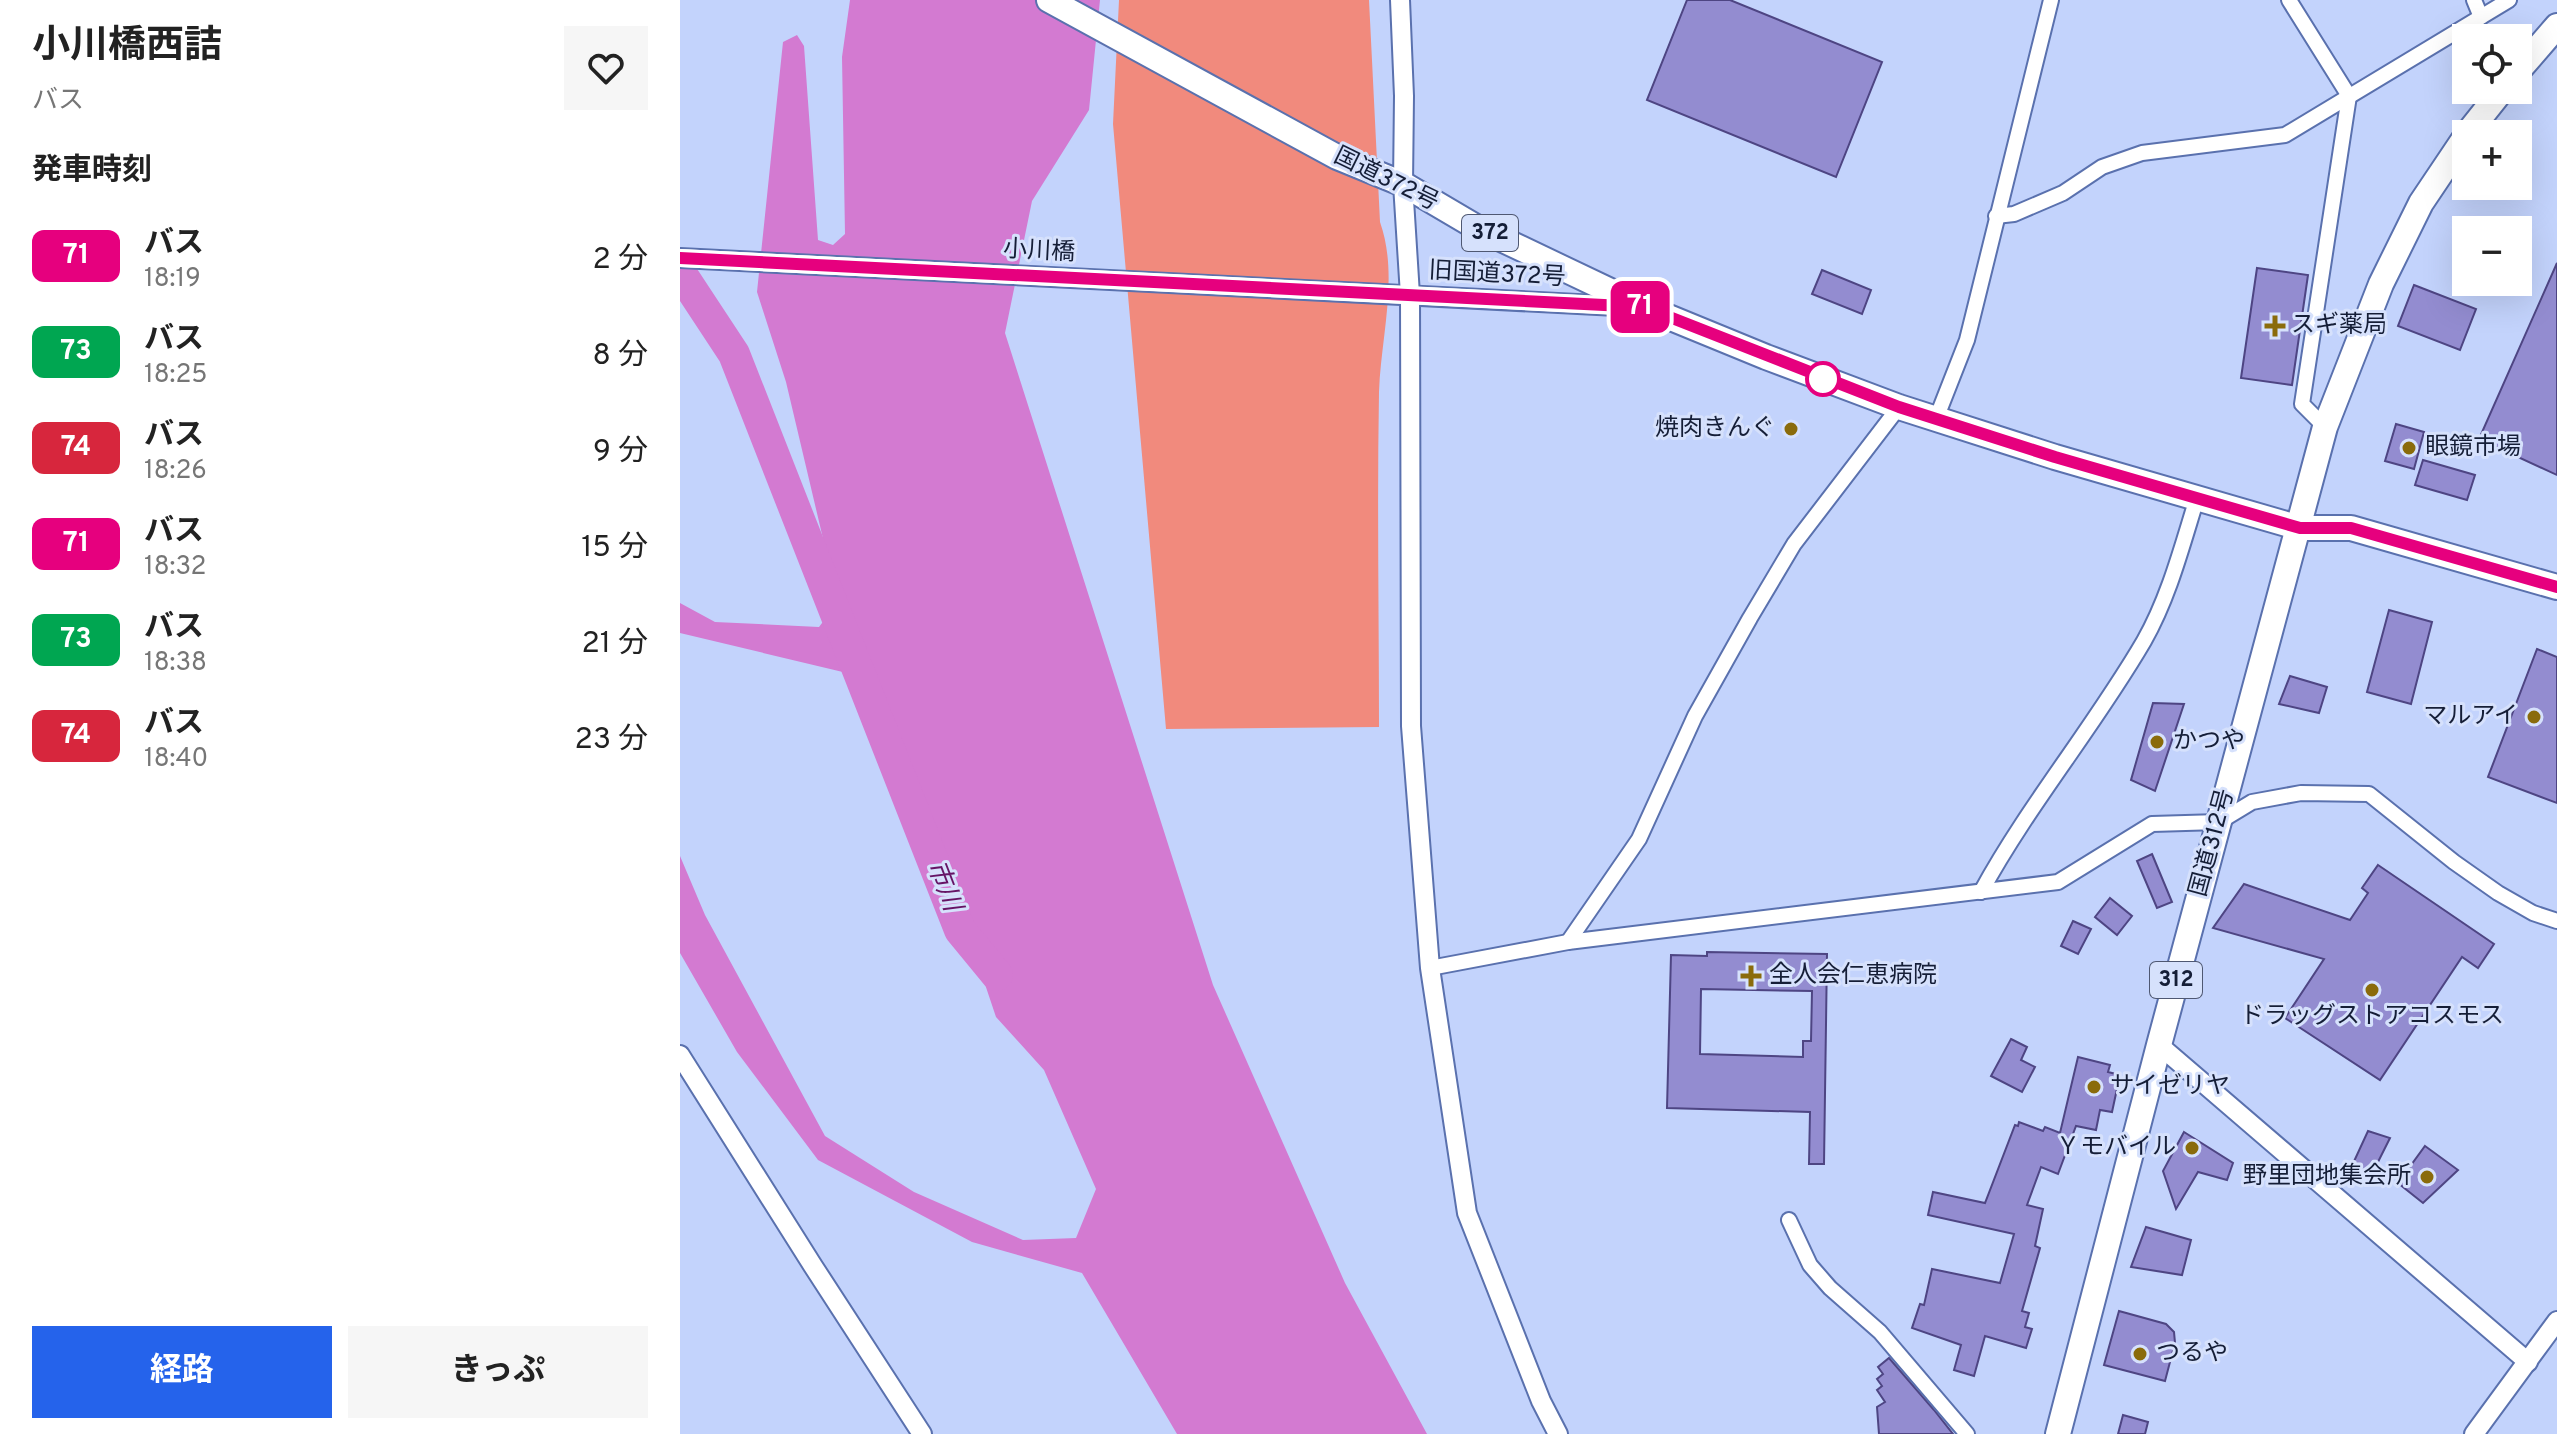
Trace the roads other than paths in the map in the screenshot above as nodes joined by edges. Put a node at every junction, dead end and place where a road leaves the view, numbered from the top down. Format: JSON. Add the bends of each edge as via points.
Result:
{"nodes":[{"id":1,"x":1049,"y":0,"type":"edge"},
{"id":2,"x":1400,"y":0,"type":"edge"},
{"id":3,"x":2051,"y":0,"type":"edge"},
{"id":4,"x":2289,"y":0,"type":"edge"},
{"id":5,"x":2474,"y":0,"type":"edge"},
{"id":6,"x":2509,"y":0,"type":"edge"},
{"id":7,"x":2481,"y":17,"type":"junction"},
{"id":8,"x":2557,"y":26,"type":"edge"},
{"id":9,"x":2532,"y":55,"type":"edge"},
{"id":10,"x":2349,"y":96,"type":"junction"},
{"id":11,"x":2491,"y":104,"type":"edge"},
{"id":12,"x":2479,"y":120,"type":"edge"},
{"id":13,"x":2452,"y":157,"type":"edge"},
{"id":14,"x":1403,"y":184,"type":"junction"},
{"id":15,"x":1996,"y":216,"type":"junction"},
{"id":16,"x":680,"y":258,"type":"edge"},
{"id":17,"x":1403,"y":294,"type":"junction"},
{"id":18,"x":1644,"y":307,"type":"junction"},
{"id":19,"x":1899,"y":407,"type":"junction"},
{"id":20,"x":1936,"y":419,"type":"junction"},
{"id":21,"x":2325,"y":427,"type":"junction"},
{"id":22,"x":2197,"y":498,"type":"junction"},
{"id":23,"x":2300,"y":528,"type":"junction"},
{"id":24,"x":2557,"y":587,"type":"edge"},
{"id":25,"x":2219,"y":822,"type":"junction"},
{"id":26,"x":1981,"y":892,"type":"junction"},
{"id":27,"x":2557,"y":921,"type":"edge"},
{"id":28,"x":1568,"y":942,"type":"junction"},
{"id":29,"x":1430,"y":968,"type":"junction"},
{"id":30,"x":2159,"y":1045,"type":"junction"},
{"id":31,"x":680,"y":1055,"type":"edge"},
{"id":32,"x":1789,"y":1220,"type":"dead end"},
{"id":33,"x":2557,"y":1321,"type":"edge"},
{"id":34,"x":2528,"y":1362,"type":"junction"},
{"id":35,"x":922,"y":1434,"type":"edge"},
{"id":36,"x":1558,"y":1434,"type":"edge"},
{"id":37,"x":1967,"y":1434,"type":"edge"},
{"id":38,"x":2058,"y":1434,"type":"edge"},
{"id":39,"x":2474,"y":1434,"type":"edge"}],
"edges":[{"from":1,"to":14,"type":"highway","name":"国道372号","number":"372","via":[[1337,157]]},
{"from":2,"to":14,"type":"street"},
{"from":3,"to":15,"type":"street"},
{"from":4,"to":10,"type":"street"},
{"from":5,"to":7,"type":"street"},
{"from":6,"to":7,"type":"street"},
{"from":7,"to":10,"type":"street"},
{"from":8,"to":9,"type":"highway"},
{"from":10,"to":15,"type":"street","via":[[2285,135],[2142,153],[2102,167],[2063,193]]},
{"from":10,"to":21,"type":"street","via":[[2302,404]]},
{"from":11,"to":12,"type":"highway","name":"国道312号","number":"312"},
{"from":13,"to":21,"type":"highway","name":"国道312号","number":"312","via":[[2421,203],[2381,284]]},
{"from":14,"to":17,"type":"street"},
{"from":14,"to":18,"type":"highway","name":"国道372号","number":"372","via":[[1476,227]]},
{"from":15,"to":20,"type":"street","via":[[1967,340]]},
{"from":16,"to":17,"type":"street","name":"小川橋"},
{"from":17,"to":18,"type":"street","name":"旧国道372号"},
{"from":17,"to":29,"type":"street","via":[[1411,726]]},
{"from":18,"to":19,"type":"highway","name":"国道372号","number":"372"},
{"from":19,"to":20,"type":"highway","name":"国道372号","number":"372"},
{"from":19,"to":28,"type":"street","via":[[1794,544],[1695,716],[1639,839]]},
{"from":20,"to":22,"type":"highway","name":"国道372号","number":"372"},
{"from":21,"to":23,"type":"highway","name":"国道312号","number":"312"},
{"from":22,"to":23,"type":"highway","name":"国道372号","number":"372"},
{"from":22,"to":26,"type":"street","via":[[2169,585],[2145,638]]},
{"from":23,"to":24,"type":"highway","name":"国道372号","number":"372","via":[[2351,528]]},
{"from":23,"to":25,"type":"highway","name":"国道312号","number":"312"},
{"from":25,"to":26,"type":"street","via":[[2152,824],[2058,882]]},
{"from":25,"to":27,"type":"street","via":[[2252,802],[2301,793],[2369,794],[2498,893]]},
{"from":25,"to":30,"type":"highway","name":"国道312号","number":"312"},
{"from":26,"to":28,"type":"street"},
{"from":28,"to":29,"type":"street"},
{"from":29,"to":36,"type":"street","via":[[1467,1213]]},
{"from":30,"to":34,"type":"street"},
{"from":30,"to":38,"type":"highway","name":"国道312号","number":"312"},
{"from":31,"to":35,"type":"street"},
{"from":32,"to":37,"type":"street","via":[[1810,1265],[1880,1332]]},
{"from":33,"to":34,"type":"street"},
{"from":34,"to":39,"type":"street"}]}
